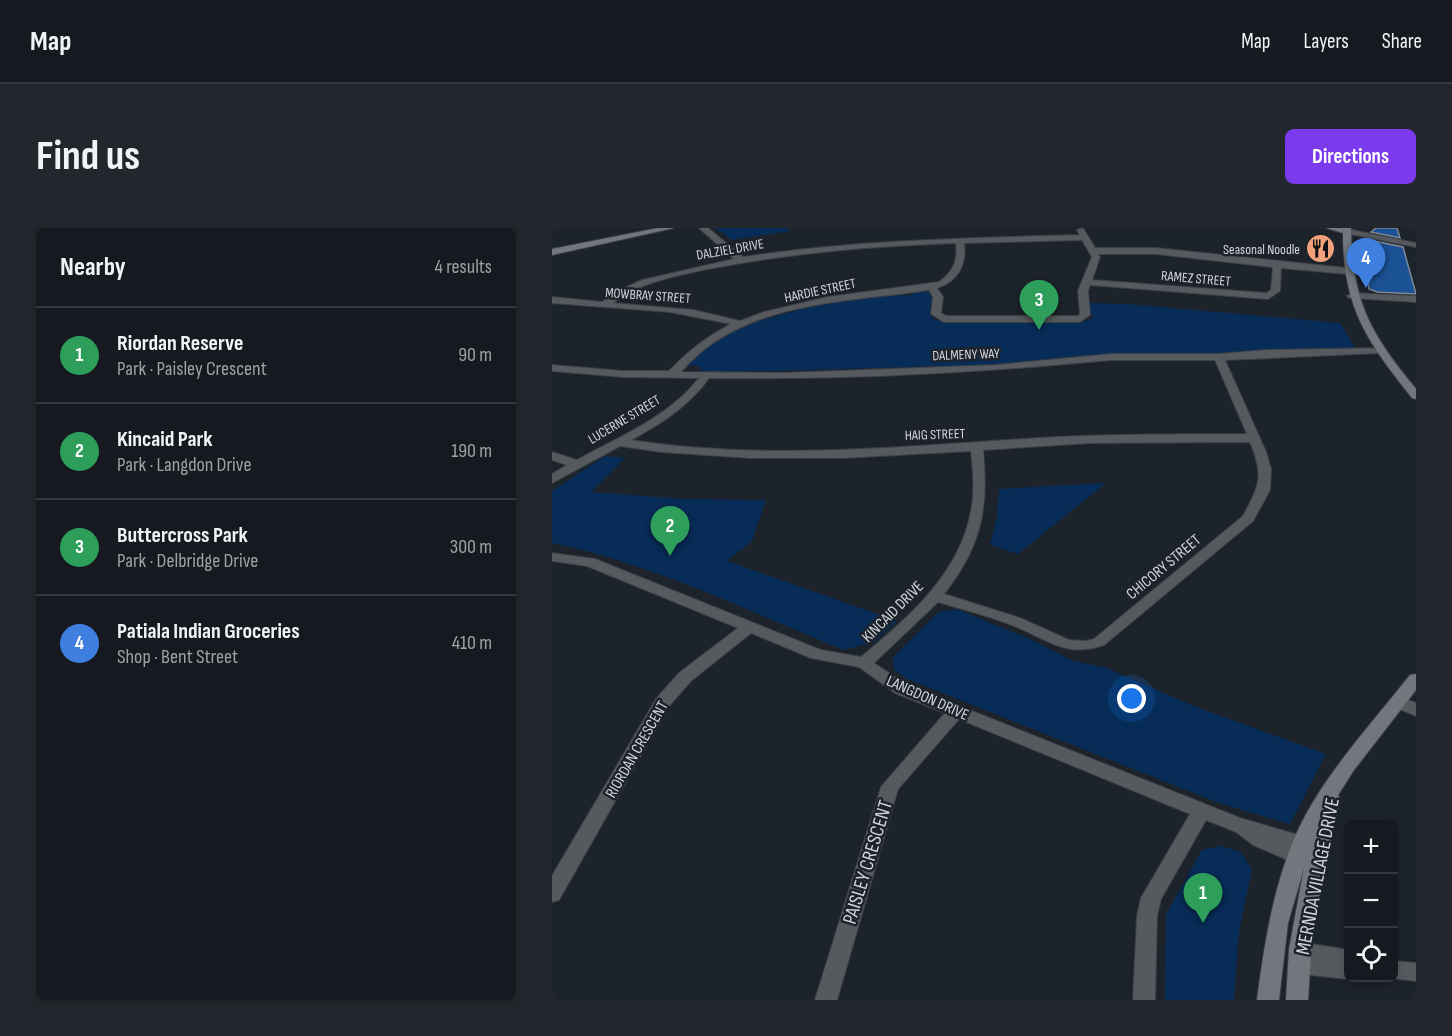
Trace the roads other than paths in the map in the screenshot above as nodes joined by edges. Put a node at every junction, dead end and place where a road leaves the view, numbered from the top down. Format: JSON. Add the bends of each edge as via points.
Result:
{"nodes":[{"id":1,"x":670,"y":228,"type":"edge"},
{"id":2,"x":703,"y":228,"type":"edge"},
{"id":3,"x":1330,"y":228,"type":"edge"},
{"id":4,"x":1347,"y":230,"type":"edge"},
{"id":5,"x":1082,"y":232,"type":"edge"},
{"id":6,"x":959,"y":240,"type":"junction"},
{"id":7,"x":1416,"y":245,"type":"edge"},
{"id":8,"x":1094,"y":251,"type":"junction"},
{"id":9,"x":552,"y":252,"type":"edge"},
{"id":10,"x":741,"y":260,"type":"junction"},
{"id":11,"x":1277,"y":265,"type":"junction"},
{"id":12,"x":1347,"y":271,"type":"junction"},
{"id":13,"x":1086,"y":282,"type":"junction"},
{"id":14,"x":931,"y":286,"type":"junction"},
{"id":15,"x":1353,"y":296,"type":"junction"},
{"id":16,"x":1416,"y":299,"type":"edge"},
{"id":17,"x":552,"y":300,"type":"edge"},
{"id":18,"x":603,"y":305,"type":"junction"},
{"id":19,"x":740,"y":324,"type":"junction"},
{"id":20,"x":1380,"y":350,"type":"junction"},
{"id":21,"x":1219,"y":357,"type":"junction"},
{"id":22,"x":552,"y":368,"type":"edge"},
{"id":23,"x":671,"y":376,"type":"junction"},
{"id":24,"x":705,"y":377,"type":"junction"},
{"id":25,"x":1416,"y":396,"type":"edge"},
{"id":26,"x":1254,"y":438,"type":"junction"},
{"id":27,"x":618,"y":442,"type":"junction"},
{"id":28,"x":977,"y":447,"type":"junction"},
{"id":29,"x":552,"y":456,"type":"edge"},
{"id":30,"x":578,"y":464,"type":"junction"},
{"id":31,"x":552,"y":480,"type":"edge"},
{"id":32,"x":552,"y":557,"type":"edge"},
{"id":33,"x":935,"y":596,"type":"junction"},
{"id":34,"x":749,"y":627,"type":"junction"},
{"id":35,"x":864,"y":663,"type":"junction"},
{"id":36,"x":1416,"y":679,"type":"edge"},
{"id":37,"x":1406,"y":699,"type":"edge"},
{"id":38,"x":1416,"y":710,"type":"edge"},
{"id":39,"x":957,"y":711,"type":"junction"},
{"id":40,"x":1202,"y":810,"type":"junction"},
{"id":41,"x":1305,"y":851,"type":"junction"},
{"id":42,"x":552,"y":894,"type":"edge"},
{"id":43,"x":1273,"y":954,"type":"junction"},
{"id":44,"x":1300,"y":958,"type":"junction"},
{"id":45,"x":1344,"y":959,"type":"edge"},
{"id":46,"x":1344,"y":969,"type":"edge"},
{"id":47,"x":1398,"y":970,"type":"edge"},
{"id":48,"x":1416,"y":972,"type":"edge"},
{"id":49,"x":826,"y":1000,"type":"edge"},
{"id":50,"x":1144,"y":1000,"type":"edge"},
{"id":51,"x":1269,"y":1000,"type":"edge"},
{"id":52,"x":1297,"y":1000,"type":"edge"}],
"edges":[{"from":1,"to":9,"type":"street"},
{"from":2,"to":10,"type":"street"},
{"from":3,"to":4,"type":"street"},
{"from":4,"to":7,"type":"street"},
{"from":4,"to":12,"type":"street"},
{"from":5,"to":6,"type":"street","name":"DALZIEL DRIVE"},
{"from":5,"to":8,"type":"street"},
{"from":6,"to":10,"type":"street","name":"DALZIEL DRIVE","via":[[868,244]]},
{"from":6,"to":14,"type":"street","name":"HARDIE STREET","via":[[961,262],[955,273],[946,282]]},
{"from":8,"to":11,"type":"street","via":[[1162,251]]},
{"from":8,"to":13,"type":"street","via":[[1095,265]]},
{"from":10,"to":18,"type":"street","name":"DALZIEL DRIVE","via":[[641,284],[620,292]]},
{"from":11,"to":12,"type":"street"},
{"from":11,"to":13,"type":"street","name":"RAMEZ STREET","via":[[1275,291],[1268,296]]},
{"from":12,"to":15,"type":"street"},
{"from":13,"to":14,"type":"street","via":[[1085,315],[1069,320],[944,319],[936,314],[938,297]]},
{"from":14,"to":19,"type":"street","name":"HARDIE STREET","via":[[836,299]]},
{"from":15,"to":16,"type":"street"},
{"from":15,"to":20,"type":"street"},
{"from":17,"to":18,"type":"street","name":"MOWBRAY STREET"},
{"from":18,"to":19,"type":"street","name":"MOWBRAY STREET","via":[[684,310]]},
{"from":19,"to":23,"type":"street","name":"HARDIE STREET","via":[[694,348]]},
{"from":20,"to":21,"type":"street","name":"DALMENY WAY"},
{"from":20,"to":25,"type":"street"},
{"from":21,"to":24,"type":"street","name":"DALMENY WAY","via":[[1133,356],[996,368]]},
{"from":21,"to":26,"type":"street","name":"CHICORY STREET"},
{"from":22,"to":23,"type":"street","name":"DALMENY WAY"},
{"from":23,"to":24,"type":"street","name":"DALMENY WAY"},
{"from":24,"to":27,"type":"street","name":"LUCERNE STREET","via":[[692,395]]},
{"from":26,"to":28,"type":"street","name":"HAIG STREET","via":[[1065,440]]},
{"from":26,"to":33,"type":"street","name":"CHICORY STREET","via":[[1266,480],[1248,518],[1099,642],[1066,645],[1015,621]]},
{"from":27,"to":28,"type":"street","name":"HAIG STREET","via":[[761,453]]},
{"from":27,"to":30,"type":"street","name":"LUCERNE STREET"},
{"from":28,"to":33,"type":"street","name":"KINCAID DRIVE","via":[[976,521],[960,558]]},
{"from":29,"to":30,"type":"street"},
{"from":30,"to":31,"type":"street","name":"LUCERNE STREET"},
{"from":32,"to":34,"type":"street","name":"LANGDON DRIVE","via":[[590,562]]},
{"from":33,"to":35,"type":"street","name":"KINCAID DRIVE"},
{"from":34,"to":35,"type":"street","name":"LANGDON DRIVE","via":[[817,654]]},
{"from":34,"to":42,"type":"street","name":"RIORDAN CRESCENT","via":[[685,677],[662,703]]},
{"from":35,"to":39,"type":"street","name":"LANGDON DRIVE","via":[[901,689]]},
{"from":36,"to":37,"type":"street","name":"MERNDA VILLAGE DRIVE"},
{"from":37,"to":38,"type":"street"},
{"from":37,"to":41,"type":"street","name":"MERNDA VILLAGE DRIVE","via":[[1334,788]]},
{"from":39,"to":40,"type":"street","name":"LANGDON DRIVE"},
{"from":39,"to":49,"type":"street","name":"PAISLEY CRESCENT","via":[[890,787]]},
{"from":40,"to":41,"type":"street","name":"LANGDON DRIVE","via":[[1260,840]]},
{"from":40,"to":50,"type":"street","via":[[1151,898]]},
{"from":41,"to":43,"type":"street","name":"MERNDA VILLAGE DRIVE","via":[[1280,915]]},
{"from":41,"to":44,"type":"street","name":"MERNDA VILLAGE DRIVE","via":[[1307,903]]},
{"from":43,"to":44,"type":"street"},
{"from":43,"to":51,"type":"street","name":"MERNDA VILLAGE DRIVE"},
{"from":44,"to":45,"type":"street"},
{"from":44,"to":46,"type":"street"},
{"from":44,"to":52,"type":"street","name":"MERNDA VILLAGE DRIVE"},
{"from":47,"to":48,"type":"street"}]}
